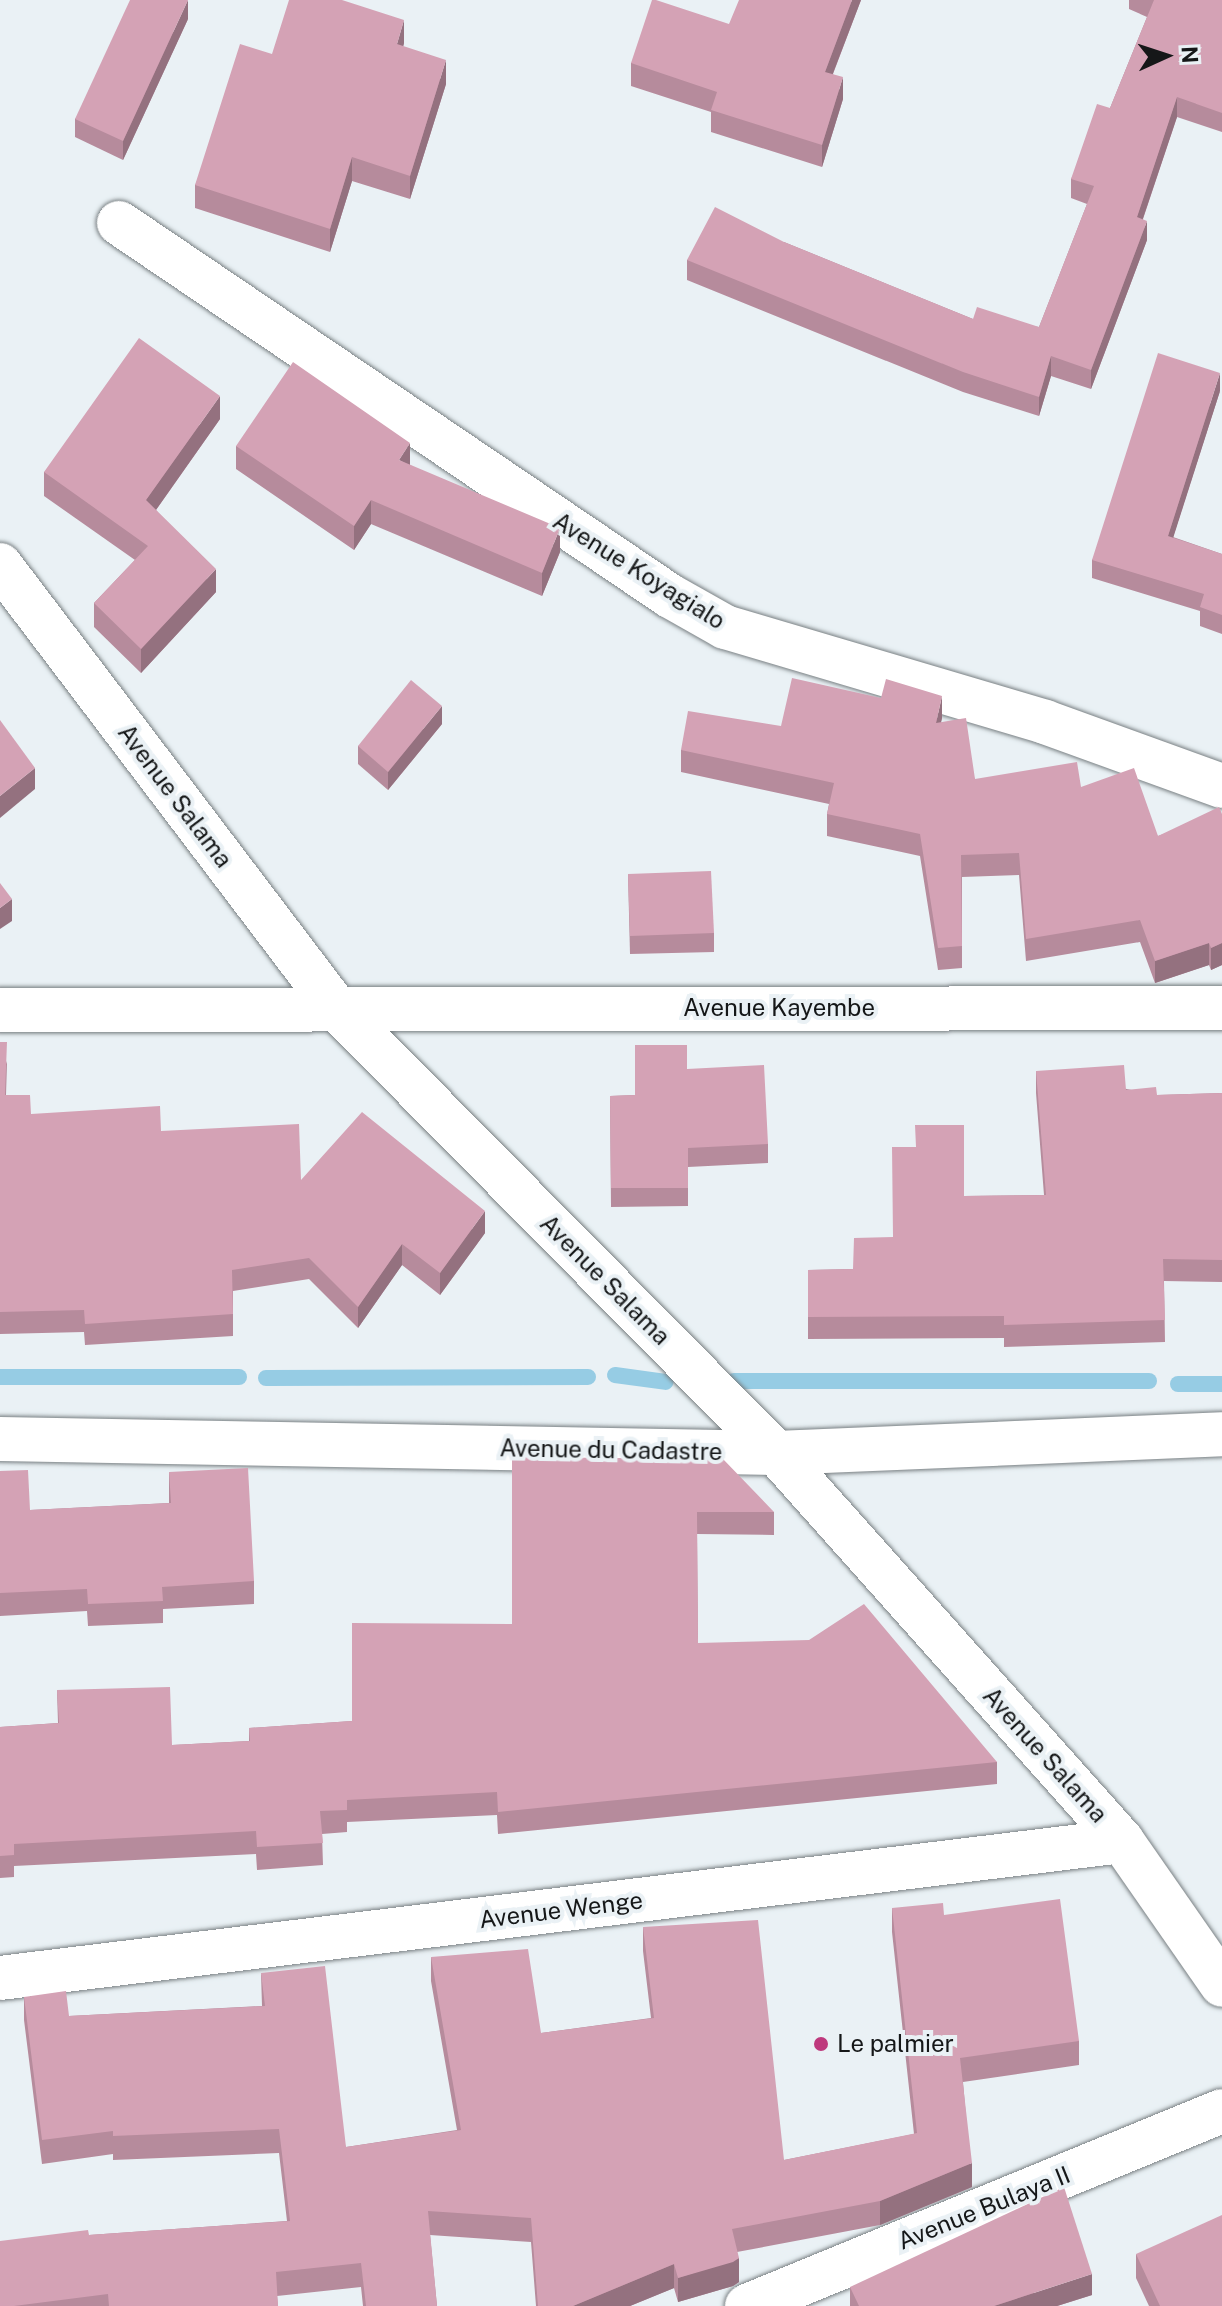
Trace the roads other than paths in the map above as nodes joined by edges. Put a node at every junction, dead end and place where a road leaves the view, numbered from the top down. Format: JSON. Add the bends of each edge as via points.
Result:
{"nodes":[{"id":1,"x":119,"y":223,"type":"dead end"},
{"id":2,"x":0,"y":565,"type":"edge"},
{"id":3,"x":1222,"y":786,"type":"edge"},
{"id":4,"x":336,"y":1008,"type":"junction"},
{"id":5,"x":1222,"y":1008,"type":"edge"},
{"id":6,"x":0,"y":1010,"type":"edge"},
{"id":7,"x":1222,"y":1434,"type":"edge"},
{"id":8,"x":0,"y":1439,"type":"edge"},
{"id":9,"x":776,"y":1453,"type":"junction"},
{"id":10,"x":1122,"y":1841,"type":"junction"},
{"id":11,"x":0,"y":1978,"type":"edge"},
{"id":12,"x":1222,"y":1985,"type":"edge"},
{"id":13,"x":1222,"y":2111,"type":"edge"},
{"id":14,"x":747,"y":2306,"type":"edge"}],
"edges":[{"from":1,"to":3,"type":"street","name":"Avenue Koyagialo","via":[[670,596],[725,627],[1045,722]]},
{"from":2,"to":4,"type":"street","name":"Avenue Salama"},
{"from":4,"to":5,"type":"street","name":"Avenue Kayembe"},
{"from":4,"to":6,"type":"street","name":"Avenue Kayembe"},
{"from":4,"to":9,"type":"street","name":"Avenue Salama"},
{"from":7,"to":9,"type":"street","name":"Avenue du Cadastre"},
{"from":8,"to":9,"type":"street","name":"Avenue du Cadastre"},
{"from":9,"to":10,"type":"street","name":"Avenue Salama"},
{"from":10,"to":11,"type":"street","name":"Avenue Wenge"},
{"from":10,"to":12,"type":"street","name":"Avenue Salama"},
{"from":13,"to":14,"type":"street","name":"Avenue Bulaya II"}]}
